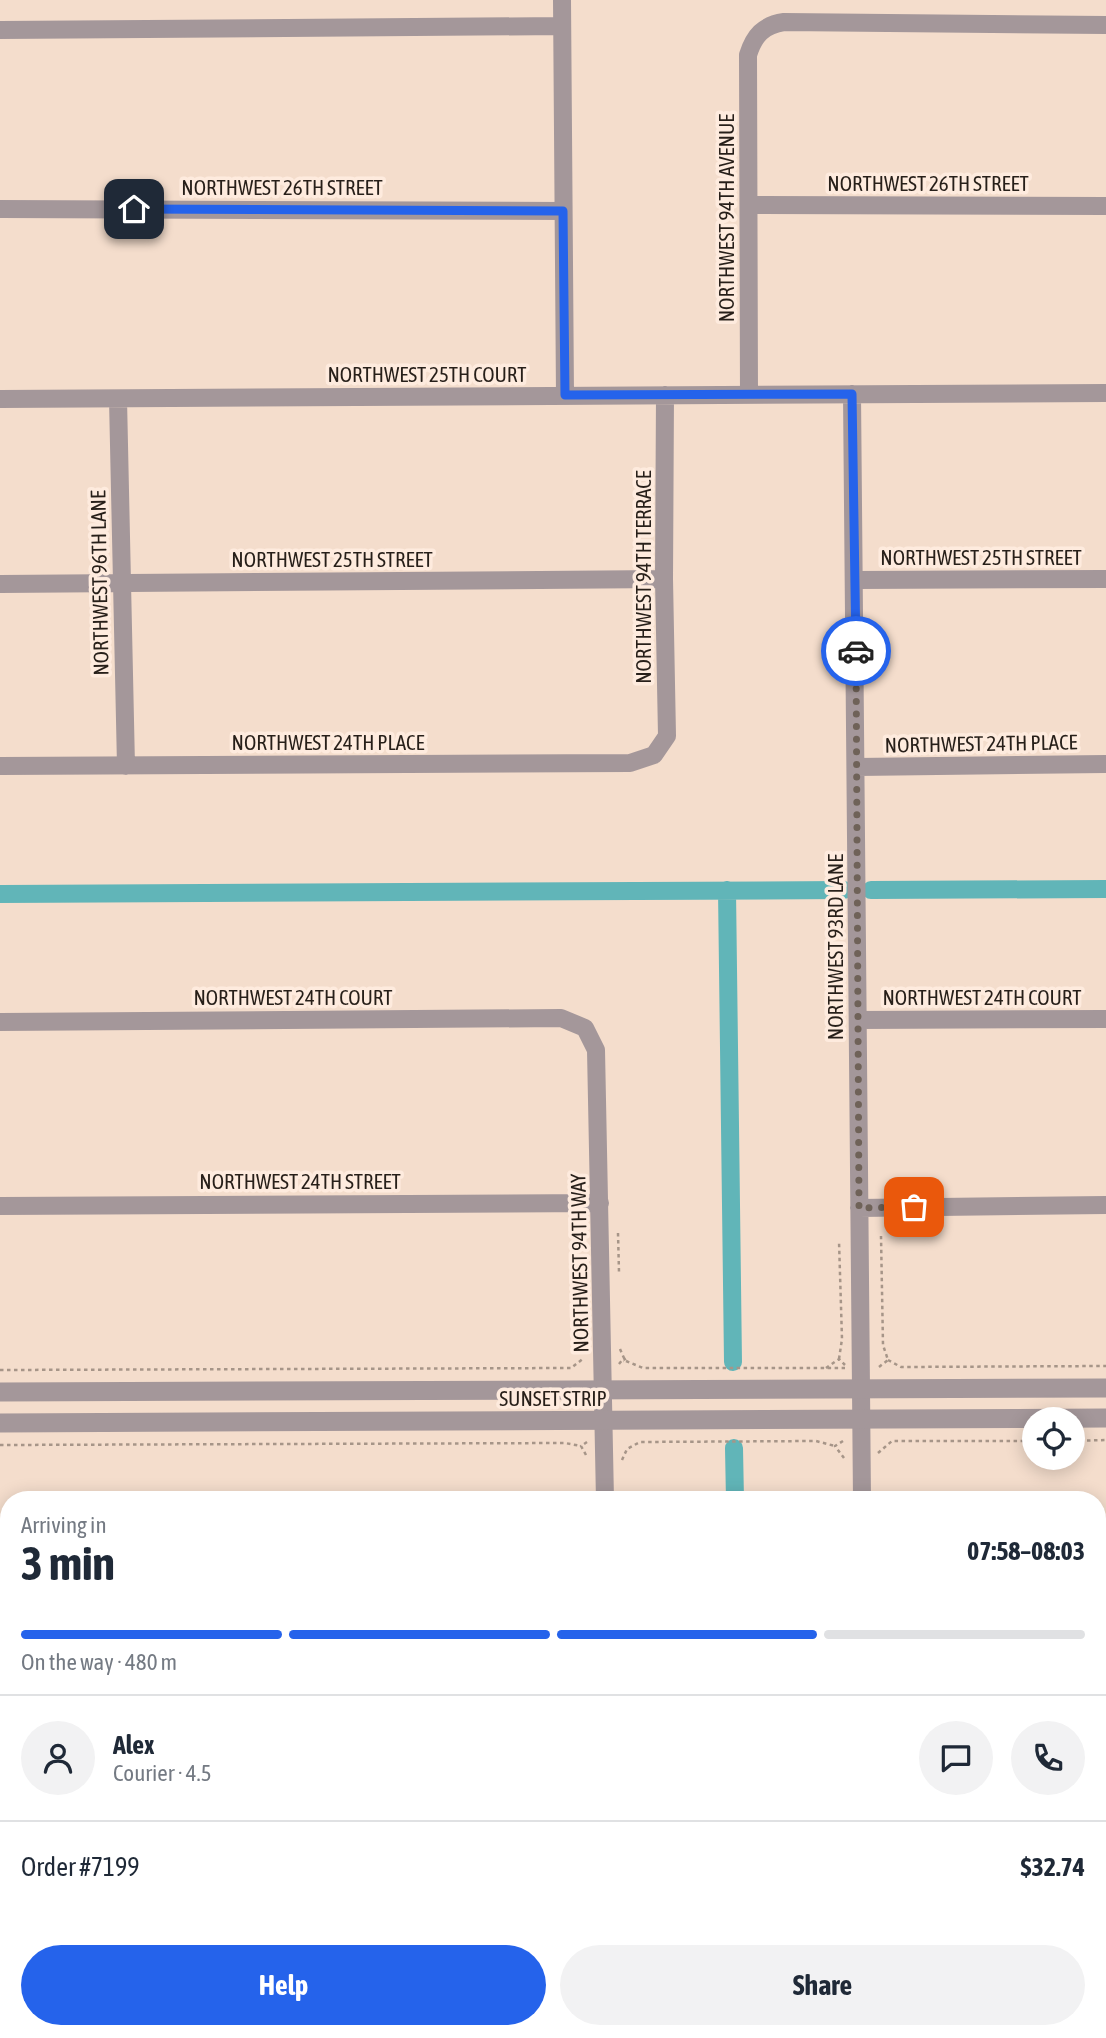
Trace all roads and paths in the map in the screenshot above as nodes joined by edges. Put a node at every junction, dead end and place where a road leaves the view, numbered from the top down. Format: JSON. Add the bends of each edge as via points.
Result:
{"nodes":[{"id":1,"x":562,"y":0,"type":"edge"},
{"id":2,"x":1106,"y":25,"type":"edge"},
{"id":3,"x":562,"y":26,"type":"junction"},
{"id":4,"x":0,"y":30,"type":"edge"},
{"id":5,"x":750,"y":205,"type":"junction"},
{"id":6,"x":1106,"y":206,"type":"edge"},
{"id":7,"x":0,"y":209,"type":"edge"},
{"id":8,"x":563,"y":211,"type":"junction"},
{"id":9,"x":1106,"y":393,"type":"edge"},
{"id":10,"x":852,"y":394,"type":"junction"},
{"id":11,"x":565,"y":395,"type":"junction"},
{"id":12,"x":665,"y":395,"type":"junction"},
{"id":13,"x":749,"y":395,"type":"junction"},
{"id":14,"x":0,"y":399,"type":"edge"},
{"id":15,"x":118,"y":399,"type":"junction"},
{"id":16,"x":664,"y":579,"type":"junction"},
{"id":17,"x":1106,"y":579,"type":"edge"},
{"id":18,"x":856,"y":580,"type":"junction"},
{"id":19,"x":121,"y":583,"type":"junction"},
{"id":20,"x":0,"y":584,"type":"edge"},
{"id":21,"x":654,"y":755,"type":"joint"},
{"id":22,"x":1106,"y":764,"type":"edge"},
{"id":23,"x":0,"y":766,"type":"edge"},
{"id":24,"x":126,"y":766,"type":"junction"},
{"id":25,"x":857,"y":766,"type":"junction"},
{"id":26,"x":1106,"y":1019,"type":"edge"},
{"id":27,"x":858,"y":1020,"type":"junction"},
{"id":28,"x":0,"y":1022,"type":"edge"},
{"id":29,"x":585,"y":1028,"type":"joint"},
{"id":30,"x":600,"y":1203,"type":"junction"},
{"id":31,"x":1106,"y":1205,"type":"edge"},
{"id":32,"x":0,"y":1206,"type":"edge"},
{"id":33,"x":859,"y":1208,"type":"junction"},
{"id":34,"x":881,"y":1236,"type":"dead end"},
{"id":35,"x":839,"y":1241,"type":"dead end"},
{"id":36,"x":587,"y":1352,"type":"dead end"},
{"id":37,"x":839,"y":1359,"type":"junction"},
{"id":38,"x":888,"y":1360,"type":"junction"},
{"id":39,"x":626,"y":1361,"type":"dead end"},
{"id":40,"x":1106,"y":1366,"type":"edge"},
{"id":41,"x":826,"y":1367,"type":"junction"},
{"id":42,"x":855,"y":1367,"type":"junction"},
{"id":43,"x":0,"y":1370,"type":"edge"},
{"id":44,"x":1106,"y":1388,"type":"edge"},
{"id":45,"x":862,"y":1389,"type":"junction"},
{"id":46,"x":604,"y":1391,"type":"junction"},
{"id":47,"x":0,"y":1392,"type":"edge"},
{"id":48,"x":1106,"y":1418,"type":"edge"},
{"id":49,"x":862,"y":1419,"type":"junction"},
{"id":50,"x":604,"y":1420,"type":"junction"},
{"id":51,"x":0,"y":1423,"type":"edge"},
{"id":52,"x":1106,"y":1440,"type":"edge"},
{"id":53,"x":1022,"y":1441,"type":"edge"},
{"id":54,"x":1085,"y":1441,"type":"edge"},
{"id":55,"x":0,"y":1445,"type":"edge"},
{"id":56,"x":581,"y":1446,"type":"dead end"},
{"id":57,"x":835,"y":1446,"type":"dead end"},
{"id":58,"x":877,"y":1458,"type":"dead end"},
{"id":59,"x":621,"y":1465,"type":"dead end"},
{"id":60,"x":605,"y":1491,"type":"edge"},
{"id":61,"x":862,"y":1491,"type":"edge"}],
"edges":[{"from":1,"to":3,"type":"street"},
{"from":2,"to":5,"type":"street","name":"NORTHWEST 94TH AVENUE","via":[[772,24],[752,41],[748,55]]},
{"from":3,"to":4,"type":"street"},
{"from":3,"to":8,"type":"street"},
{"from":5,"to":6,"type":"street","name":"NORTHWEST 26TH STREET"},
{"from":5,"to":13,"type":"street","name":"NORTHWEST 94TH AVENUE"},
{"from":7,"to":8,"type":"street","name":"NORTHWEST 26TH STREET"},
{"from":8,"to":11,"type":"street"},
{"from":9,"to":10,"type":"street","name":"NORTHWEST 25TH COURT"},
{"from":10,"to":13,"type":"street","name":"NORTHWEST 25TH COURT"},
{"from":10,"to":18,"type":"street","name":"NORTHWEST 93RD LANE"},
{"from":11,"to":12,"type":"street","name":"NORTHWEST 25TH COURT"},
{"from":11,"to":15,"type":"street","name":"NORTHWEST 25TH COURT"},
{"from":12,"to":13,"type":"street","name":"NORTHWEST 25TH COURT"},
{"from":12,"to":16,"type":"street","name":"NORTHWEST 94TH TERRACE"},
{"from":14,"to":15,"type":"street","name":"NORTHWEST 25TH COURT"},
{"from":15,"to":19,"type":"street","name":"NORTHWEST 96TH LANE"},
{"from":16,"to":19,"type":"street","name":"NORTHWEST 25TH STREET"},
{"from":16,"to":21,"type":"street","name":"NORTHWEST 94TH TERRACE","via":[[667,736]]},
{"from":17,"to":18,"type":"street","name":"NORTHWEST 25TH STREET"},
{"from":18,"to":25,"type":"street","name":"NORTHWEST 93RD LANE"},
{"from":19,"to":20,"type":"street","name":"NORTHWEST 25TH STREET"},
{"from":19,"to":24,"type":"street","name":"NORTHWEST 96TH LANE"},
{"from":21,"to":24,"type":"street","name":"NORTHWEST 24TH PLACE","via":[[630,763]]},
{"from":22,"to":25,"type":"street","name":"NORTHWEST 24TH PLACE"},
{"from":23,"to":24,"type":"street","name":"NORTHWEST 24TH PLACE"},
{"from":25,"to":27,"type":"street","name":"NORTHWEST 93RD LANE"},
{"from":26,"to":27,"type":"street","name":"NORTHWEST 24TH COURT"},
{"from":27,"to":33,"type":"street","name":"NORTHWEST 93RD LANE"},
{"from":28,"to":29,"type":"street","name":"NORTHWEST 24TH COURT","via":[[561,1018]]},
{"from":29,"to":30,"type":"street","name":"NORTHWEST 94TH WAY","via":[[596,1050]]},
{"from":30,"to":32,"type":"street","name":"NORTHWEST 24TH STREET"},
{"from":30,"to":46,"type":"street","name":"NORTHWEST 94TH WAY"},
{"from":31,"to":33,"type":"street"},
{"from":33,"to":42,"type":"street","name":"NORTHWEST 93RD LANE"},
{"from":34,"to":38,"type":"path","via":[[883,1345]]},
{"from":35,"to":37,"type":"path"},
{"from":36,"to":43,"type":"path","via":[[581,1363],[570,1368]]},
{"from":37,"to":41,"type":"path"},
{"from":37,"to":42,"type":"path"},
{"from":38,"to":40,"type":"path","via":[[901,1367]]},
{"from":38,"to":42,"type":"path","via":[[877,1367]]},
{"from":39,"to":41,"type":"path","via":[[643,1367]]},
{"from":41,"to":42,"type":"path"},
{"from":42,"to":45,"type":"street","name":"NORTHWEST 93RD LANE"},
{"from":44,"to":45,"type":"street","name":"SUNSET STRIP"},
{"from":45,"to":46,"type":"street","name":"SUNSET STRIP"},
{"from":45,"to":49,"type":"street","name":"NORTHWEST 93RD LANE"},
{"from":46,"to":47,"type":"street","name":"SUNSET STRIP"},
{"from":46,"to":50,"type":"street","name":"NORTHWEST 94TH WAY"},
{"from":48,"to":49,"type":"street","name":"SUNSET STRIP"},
{"from":49,"to":50,"type":"street","name":"SUNSET STRIP"},
{"from":49,"to":61,"type":"street","name":"NORTHWEST 93RD LANE"},
{"from":50,"to":51,"type":"street","name":"SUNSET STRIP"},
{"from":50,"to":60,"type":"street","name":"NORTHWEST 94TH WAY"},
{"from":52,"to":54,"type":"path"},
{"from":53,"to":58,"type":"path","via":[[892,1441],[882,1447]]},
{"from":55,"to":56,"type":"path"},
{"from":57,"to":59,"type":"path","via":[[816,1441],[640,1442],[627,1448]]}]}
